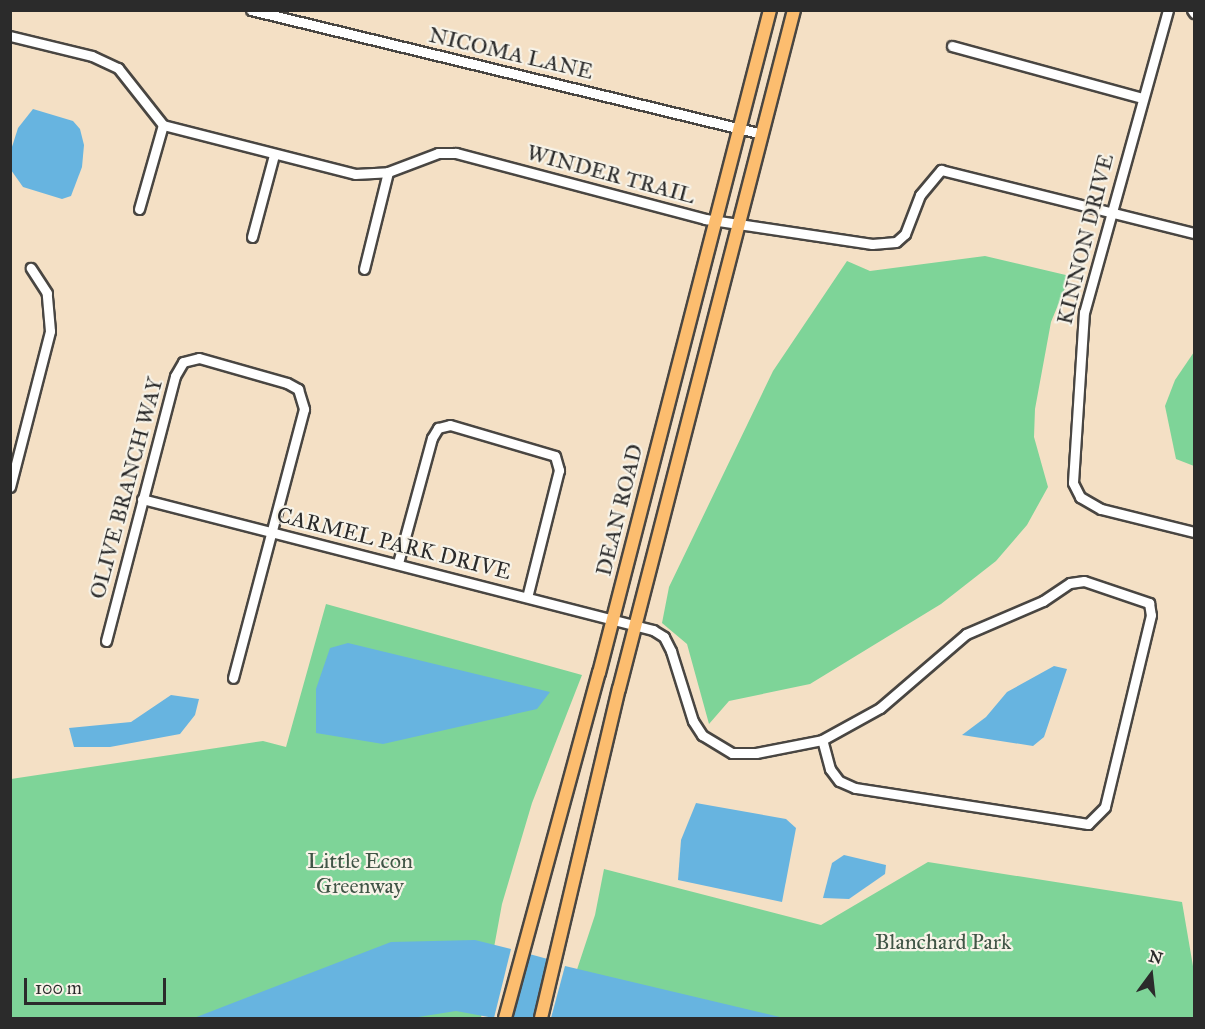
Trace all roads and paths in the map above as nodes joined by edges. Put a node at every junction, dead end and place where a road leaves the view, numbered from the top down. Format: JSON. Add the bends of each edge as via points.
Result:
{"nodes":[{"id":1,"x":250,"y":10,"type":"edge"},
{"id":2,"x":770,"y":10,"type":"edge"},
{"id":3,"x":794,"y":10,"type":"edge"},
{"id":4,"x":1168,"y":10,"type":"edge"},
{"id":5,"x":10,"y":36,"type":"edge"},
{"id":6,"x":951,"y":46,"type":"dead end"},
{"id":7,"x":1142,"y":98,"type":"junction"},
{"id":8,"x":163,"y":125,"type":"junction"},
{"id":9,"x":740,"y":129,"type":"junction"},
{"id":10,"x":762,"y":134,"type":"junction"},
{"id":11,"x":274,"y":154,"type":"junction"},
{"id":12,"x":388,"y":172,"type":"junction"},
{"id":13,"x":139,"y":209,"type":"dead end"},
{"id":14,"x":1110,"y":215,"type":"junction"},
{"id":15,"x":716,"y":221,"type":"junction"},
{"id":16,"x":739,"y":225,"type":"junction"},
{"id":17,"x":1194,"y":233,"type":"edge"},
{"id":18,"x":252,"y":237,"type":"dead end"},
{"id":19,"x":32,"y":268,"type":"dead end"},
{"id":20,"x":364,"y":269,"type":"dead end"},
{"id":21,"x":10,"y":487,"type":"edge"},
{"id":22,"x":142,"y":499,"type":"junction"},
{"id":23,"x":269,"y":532,"type":"junction"},
{"id":24,"x":1194,"y":532,"type":"edge"},
{"id":25,"x":398,"y":563,"type":"junction"},
{"id":26,"x":528,"y":597,"type":"junction"},
{"id":27,"x":613,"y":619,"type":"junction"},
{"id":28,"x":636,"y":625,"type":"junction"},
{"id":29,"x":106,"y":641,"type":"dead end"},
{"id":30,"x":233,"y":678,"type":"dead end"},
{"id":31,"x":822,"y":740,"type":"junction"},
{"id":32,"x":505,"y":1018,"type":"edge"},
{"id":33,"x":541,"y":1018,"type":"edge"}],
"edges":[{"from":1,"to":9,"type":"street","name":"NICOMA LANE"},
{"from":2,"to":9,"type":"main road","name":"DEAN ROAD"},
{"from":3,"to":10,"type":"main road","name":"DEAN ROAD"},
{"from":4,"to":7,"type":"street","name":"KINNON DRIVE"},
{"from":5,"to":8,"type":"street","via":[[92,56],[118,68]]},
{"from":6,"to":7,"type":"street"},
{"from":7,"to":14,"type":"street","name":"KINNON DRIVE"},
{"from":8,"to":11,"type":"street","name":"WINDER TRAIL"},
{"from":8,"to":13,"type":"street"},
{"from":9,"to":10,"type":"street","name":"NICOMA LANE"},
{"from":9,"to":15,"type":"main road","name":"DEAN ROAD"},
{"from":10,"to":16,"type":"main road","name":"DEAN ROAD"},
{"from":11,"to":12,"type":"street","name":"WINDER TRAIL","via":[[355,174]]},
{"from":11,"to":18,"type":"street"},
{"from":12,"to":15,"type":"street","name":"WINDER TRAIL","via":[[438,153],[456,153]]},
{"from":12,"to":20,"type":"street"},
{"from":14,"to":16,"type":"street","name":"WINDER TRAIL","via":[[941,171],[927,182],[911,222],[896,242],[872,244]]},
{"from":14,"to":17,"type":"street","name":"WINDER TRAIL"},
{"from":14,"to":24,"type":"street","name":"KINNON DRIVE","via":[[1079,346],[1072,483],[1080,497],[1101,509]]},
{"from":15,"to":16,"type":"street","name":"WINDER TRAIL"},
{"from":15,"to":27,"type":"main road","name":"DEAN ROAD"},
{"from":16,"to":28,"type":"main road","name":"DEAN ROAD"},
{"from":19,"to":21,"type":"street","via":[[47,293],[50,331]]},
{"from":22,"to":23,"type":"street","name":"CARMEL PARK DRIVE"},
{"from":22,"to":23,"type":"street","name":"OLIVE BRANCH WAY","via":[[175,376],[183,362],[199,358],[298,388],[304,409]]},
{"from":22,"to":29,"type":"street","name":"OLIVE BRANCH WAY"},
{"from":23,"to":25,"type":"street","name":"CARMEL PARK DRIVE"},
{"from":23,"to":30,"type":"street"},
{"from":25,"to":26,"type":"street","name":"CARMEL PARK DRIVE"},
{"from":25,"to":26,"type":"street","via":[[432,438],[438,428],[450,425],[555,456],[559,470]]},
{"from":26,"to":27,"type":"street","name":"CARMEL PARK DRIVE"},
{"from":27,"to":28,"type":"street","name":"CARMEL PARK DRIVE"},
{"from":27,"to":32,"type":"main road","name":"DEAN ROAD"},
{"from":28,"to":31,"type":"street","name":"CARMEL PARK DRIVE","via":[[663,637],[693,721],[717,747],[732,753],[756,753]]},
{"from":28,"to":33,"type":"main road","name":"DEAN ROAD"},
{"from":31,"to":31,"type":"street","name":"CARMEL PARK DRIVE","via":[[880,708],[966,634],[1042,601],[1070,583],[1084,581],[1149,603],[1151,615],[1105,807],[1088,825],[855,788],[839,781],[830,768]]}]}
